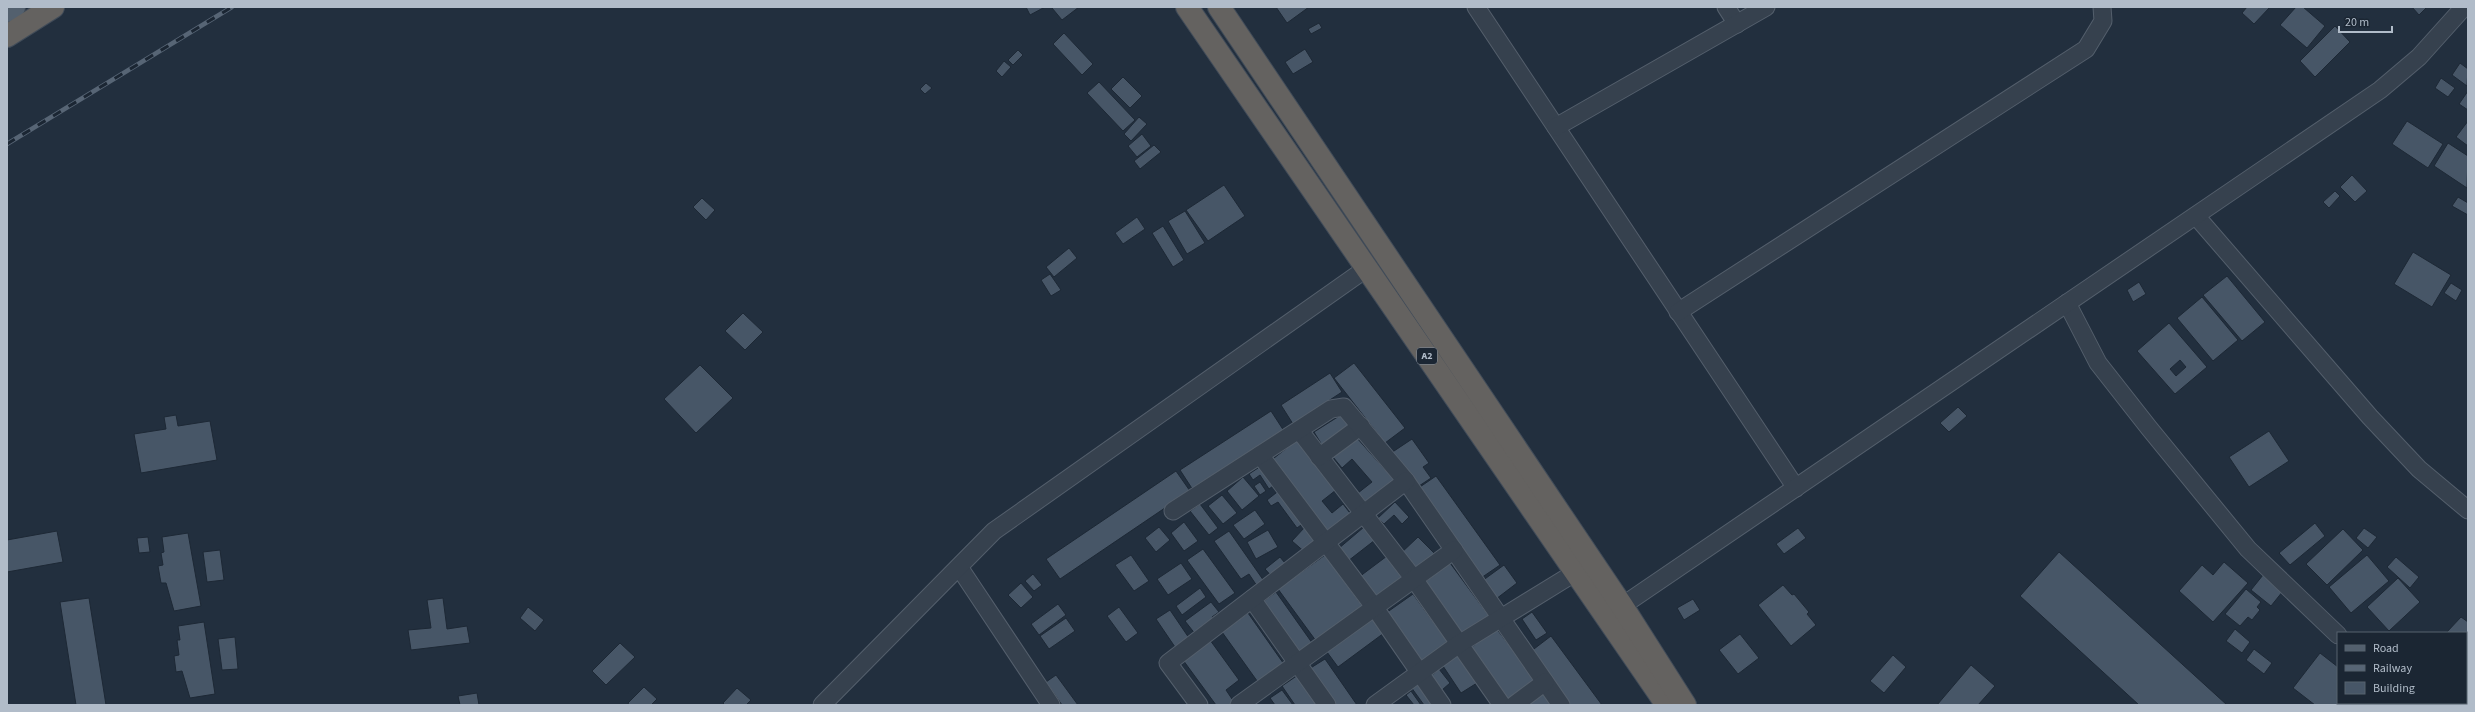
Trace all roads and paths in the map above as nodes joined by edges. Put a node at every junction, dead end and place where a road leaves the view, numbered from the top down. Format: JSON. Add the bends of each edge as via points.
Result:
{"nodes":[{"id":1,"x":14,"y":7,"type":"edge"},
{"id":2,"x":53,"y":7,"type":"edge"},
{"id":3,"x":1187,"y":7,"type":"edge"},
{"id":4,"x":1219,"y":7,"type":"edge"},
{"id":5,"x":1476,"y":7,"type":"edge"},
{"id":6,"x":1726,"y":7,"type":"edge"},
{"id":7,"x":1766,"y":7,"type":"edge"},
{"id":8,"x":2102,"y":7,"type":"edge"},
{"id":9,"x":2464,"y":7,"type":"edge"},
{"id":10,"x":7,"y":11,"type":"edge"},
{"id":11,"x":1737,"y":24,"type":"junction"},
{"id":12,"x":7,"y":36,"type":"edge"},
{"id":13,"x":1556,"y":127,"type":"junction"},
{"id":14,"x":2196,"y":216,"type":"junction"},
{"id":15,"x":1367,"y":268,"type":"junction"},
{"id":16,"x":2067,"y":303,"type":"junction"},
{"id":17,"x":1678,"y":312,"type":"junction"},
{"id":18,"x":1361,"y":426,"type":"junction"},
{"id":19,"x":1299,"y":430,"type":"junction"},
{"id":20,"x":1260,"y":454,"type":"junction"},
{"id":21,"x":1319,"y":457,"type":"junction"},
{"id":22,"x":1406,"y":481,"type":"junction"},
{"id":23,"x":1796,"y":488,"type":"junction"},
{"id":24,"x":2468,"y":510,"type":"edge"},
{"id":25,"x":1174,"y":511,"type":"dead end"},
{"id":26,"x":1363,"y":515,"type":"junction"},
{"id":27,"x":1326,"y":543,"type":"junction"},
{"id":28,"x":1454,"y":550,"type":"junction"},
{"id":29,"x":959,"y":567,"type":"junction"},
{"id":30,"x":1576,"y":572,"type":"junction"},
{"id":31,"x":1414,"y":579,"type":"junction"},
{"id":32,"x":1252,"y":599,"type":"junction"},
{"id":33,"x":1622,"y":606,"type":"junction"},
{"id":34,"x":1374,"y":608,"type":"junction"},
{"id":35,"x":1500,"y":619,"type":"junction"},
{"id":36,"x":2337,"y":634,"type":"edge"},
{"id":37,"x":1459,"y":644,"type":"junction"},
{"id":38,"x":1297,"y":664,"type":"junction"},
{"id":39,"x":1420,"y":672,"type":"junction"},
{"id":40,"x":1545,"y":682,"type":"junction"},
{"id":41,"x":822,"y":705,"type":"edge"},
{"id":42,"x":1051,"y":705,"type":"edge"},
{"id":43,"x":1199,"y":705,"type":"edge"},
{"id":44,"x":1239,"y":705,"type":"edge"},
{"id":45,"x":1327,"y":705,"type":"edge"},
{"id":46,"x":1375,"y":705,"type":"edge"},
{"id":47,"x":1442,"y":705,"type":"edge"},
{"id":48,"x":1502,"y":705,"type":"edge"},
{"id":49,"x":1514,"y":705,"type":"edge"},
{"id":50,"x":1561,"y":705,"type":"edge"},
{"id":51,"x":1667,"y":705,"type":"edge"},
{"id":52,"x":1685,"y":705,"type":"edge"}],
"edges":[{"from":1,"to":10,"type":"main road"},
{"from":2,"to":12,"type":"highway"},
{"from":3,"to":15,"type":"highway","number":"A2"},
{"from":4,"to":33,"type":"highway","number":"A2"},
{"from":5,"to":13,"type":"street"},
{"from":6,"to":11,"type":"street"},
{"from":7,"to":11,"type":"street"},
{"from":8,"to":17,"type":"street","via":[[2103,21],[2086,49]]},
{"from":9,"to":14,"type":"street","via":[[2419,57],[2380,90]]},
{"from":11,"to":13,"type":"street"},
{"from":13,"to":17,"type":"street"},
{"from":14,"to":16,"type":"street"},
{"from":14,"to":24,"type":"street","via":[[2419,469]]},
{"from":15,"to":29,"type":"street","via":[[994,531]]},
{"from":15,"to":30,"type":"highway","number":"A2"},
{"from":16,"to":23,"type":"street"},
{"from":16,"to":36,"type":"street","via":[[2098,363],[2149,428],[2248,549]]},
{"from":17,"to":23,"type":"street"},
{"from":18,"to":19,"type":"street","via":[[1344,406],[1338,406]]},
{"from":18,"to":21,"type":"street"},
{"from":18,"to":22,"type":"street"},
{"from":19,"to":20,"type":"street"},
{"from":19,"to":21,"type":"street"},
{"from":20,"to":25,"type":"street"},
{"from":20,"to":27,"type":"street"},
{"from":21,"to":26,"type":"street"},
{"from":22,"to":26,"type":"street"},
{"from":22,"to":28,"type":"street"},
{"from":23,"to":33,"type":"street"},
{"from":26,"to":27,"type":"street"},
{"from":26,"to":31,"type":"street"},
{"from":27,"to":32,"type":"street"},
{"from":27,"to":34,"type":"street"},
{"from":28,"to":31,"type":"street"},
{"from":28,"to":35,"type":"street"},
{"from":29,"to":41,"type":"street"},
{"from":29,"to":42,"type":"street"},
{"from":30,"to":35,"type":"street"},
{"from":30,"to":51,"type":"highway","number":"A2"},
{"from":31,"to":34,"type":"street"},
{"from":31,"to":37,"type":"street"},
{"from":32,"to":38,"type":"street"},
{"from":32,"to":43,"type":"street","via":[[1168,663]]},
{"from":33,"to":52,"type":"highway","number":"A2"},
{"from":34,"to":38,"type":"street"},
{"from":34,"to":39,"type":"street"},
{"from":35,"to":37,"type":"street"},
{"from":35,"to":40,"type":"street"},
{"from":37,"to":39,"type":"street"},
{"from":37,"to":48,"type":"street"},
{"from":38,"to":44,"type":"street"},
{"from":38,"to":45,"type":"street"},
{"from":39,"to":46,"type":"street"},
{"from":39,"to":47,"type":"street"},
{"from":40,"to":49,"type":"street"},
{"from":40,"to":50,"type":"street"}]}
